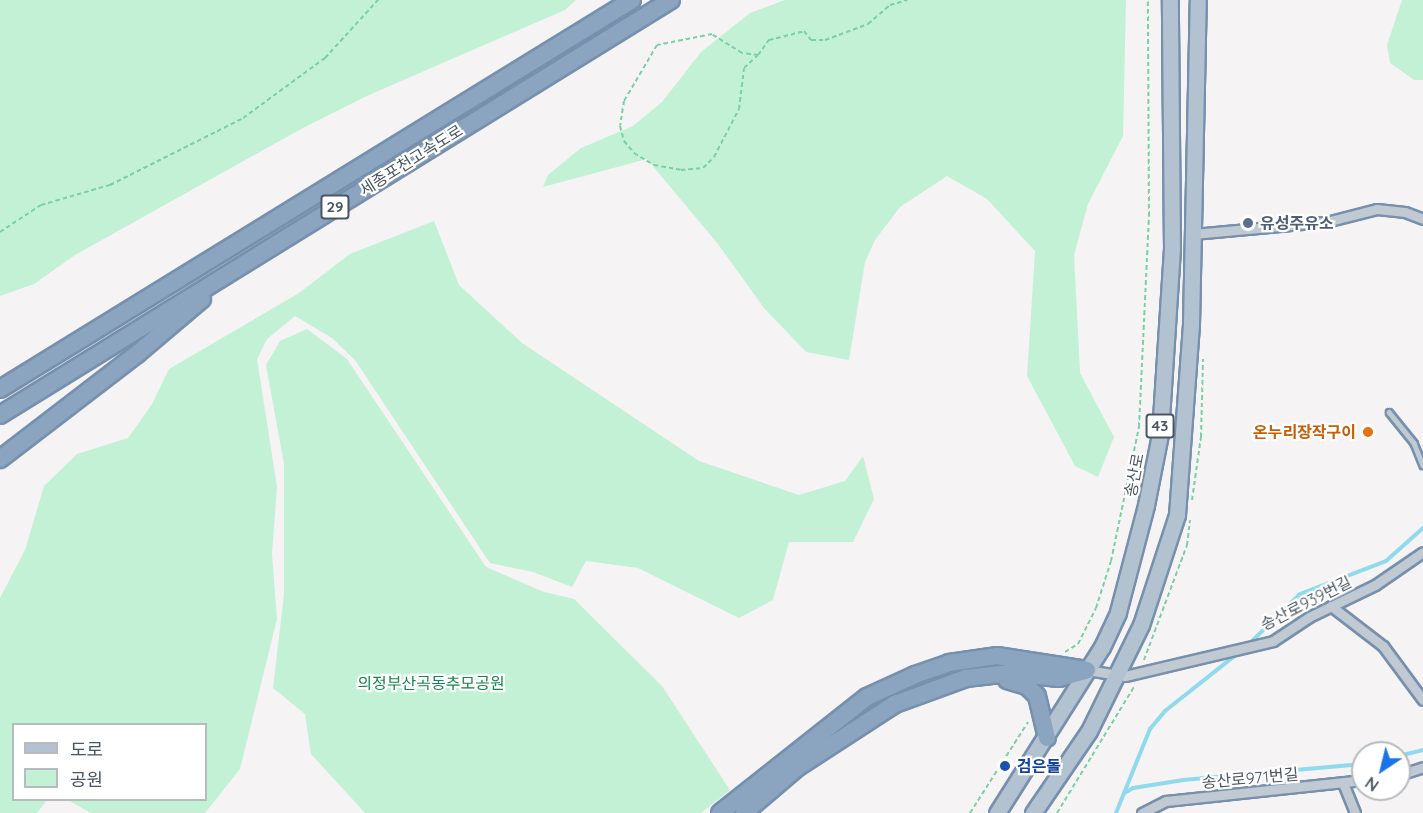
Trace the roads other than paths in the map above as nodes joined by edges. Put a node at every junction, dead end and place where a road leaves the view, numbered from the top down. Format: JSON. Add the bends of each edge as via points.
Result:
{"nodes":[{"id":1,"x":632,"y":0,"type":"edge"},
{"id":2,"x":671,"y":0,"type":"edge"},
{"id":3,"x":1170,"y":0,"type":"edge"},
{"id":4,"x":1198,"y":0,"type":"edge"},
{"id":5,"x":1423,"y":219,"type":"edge"},
{"id":6,"x":1193,"y":234,"type":"junction"},
{"id":7,"x":246,"y":261,"type":"junction"},
{"id":8,"x":0,"y":389,"type":"edge"},
{"id":9,"x":1389,"y":412,"type":"dead end"},
{"id":10,"x":0,"y":415,"type":"edge"},
{"id":11,"x":0,"y":459,"type":"edge"},
{"id":12,"x":1423,"y":465,"type":"edge"},
{"id":13,"x":1423,"y":552,"type":"edge"},
{"id":14,"x":1331,"y":606,"type":"junction"},
{"id":15,"x":1087,"y":670,"type":"junction"},
{"id":16,"x":1117,"y":674,"type":"junction"},
{"id":17,"x":973,"y":678,"type":"junction"},
{"id":18,"x":1423,"y":700,"type":"edge"},
{"id":19,"x":1047,"y":738,"type":"junction"},
{"id":20,"x":1351,"y":782,"type":"edge"},
{"id":21,"x":1343,"y":783,"type":"junction"},
{"id":22,"x":720,"y":813,"type":"edge"},
{"id":23,"x":744,"y":813,"type":"edge"},
{"id":24,"x":998,"y":813,"type":"edge"},
{"id":25,"x":1033,"y":813,"type":"edge"},
{"id":26,"x":1142,"y":813,"type":"edge"},
{"id":27,"x":1355,"y":813,"type":"edge"}],
"edges":[{"from":1,"to":8,"type":"highway","name":"세종포천고속도로","number":"29"},
{"from":2,"to":7,"type":"highway","name":"세종포천고속도로","number":"29"},
{"from":3,"to":15,"type":"main road","name":"송산로","number":"43","via":[[1172,248],[1160,434],[1118,612]]},
{"from":4,"to":6,"type":"main road","number":"43"},
{"from":5,"to":6,"type":"street","via":[[1405,212],[1377,209],[1326,222]]},
{"from":6,"to":16,"type":"main road","number":"43","via":[[1191,324],[1177,515],[1141,625]]},
{"from":7,"to":10,"type":"highway","name":"세종포천고속도로","number":"29"},
{"from":7,"to":11,"type":"highway","via":[[137,354]]},
{"from":9,"to":12,"type":"lane","via":[[1414,443]]},
{"from":13,"to":14,"type":"street","name":"송산로939번길","via":[[1375,585]]},
{"from":14,"to":16,"type":"street","name":"송산로939번길","via":[[1268,642]]},
{"from":14,"to":18,"type":"street","via":[[1383,646]]},
{"from":15,"to":16,"type":"street","name":"송산로939번길"},
{"from":15,"to":17,"type":"highway","via":[[1059,678],[1010,673]]},
{"from":15,"to":19,"type":"main road","name":"송산로","number":"43"},
{"from":15,"to":22,"type":"highway","via":[[997,656],[949,663],[915,675],[867,697]]},
{"from":16,"to":25,"type":"main road","number":"43","via":[[1089,731]]},
{"from":17,"to":19,"type":"highway","via":[[1027,686],[1041,707]]},
{"from":17,"to":23,"type":"highway","via":[[895,704],[798,767]]},
{"from":19,"to":24,"type":"main road","name":"송산로","number":"43"},
{"from":20,"to":21,"type":"street","name":"송산로971번길"},
{"from":21,"to":26,"type":"street","name":"송산로971번길","via":[[1166,801]]},
{"from":21,"to":27,"type":"street"}]}
